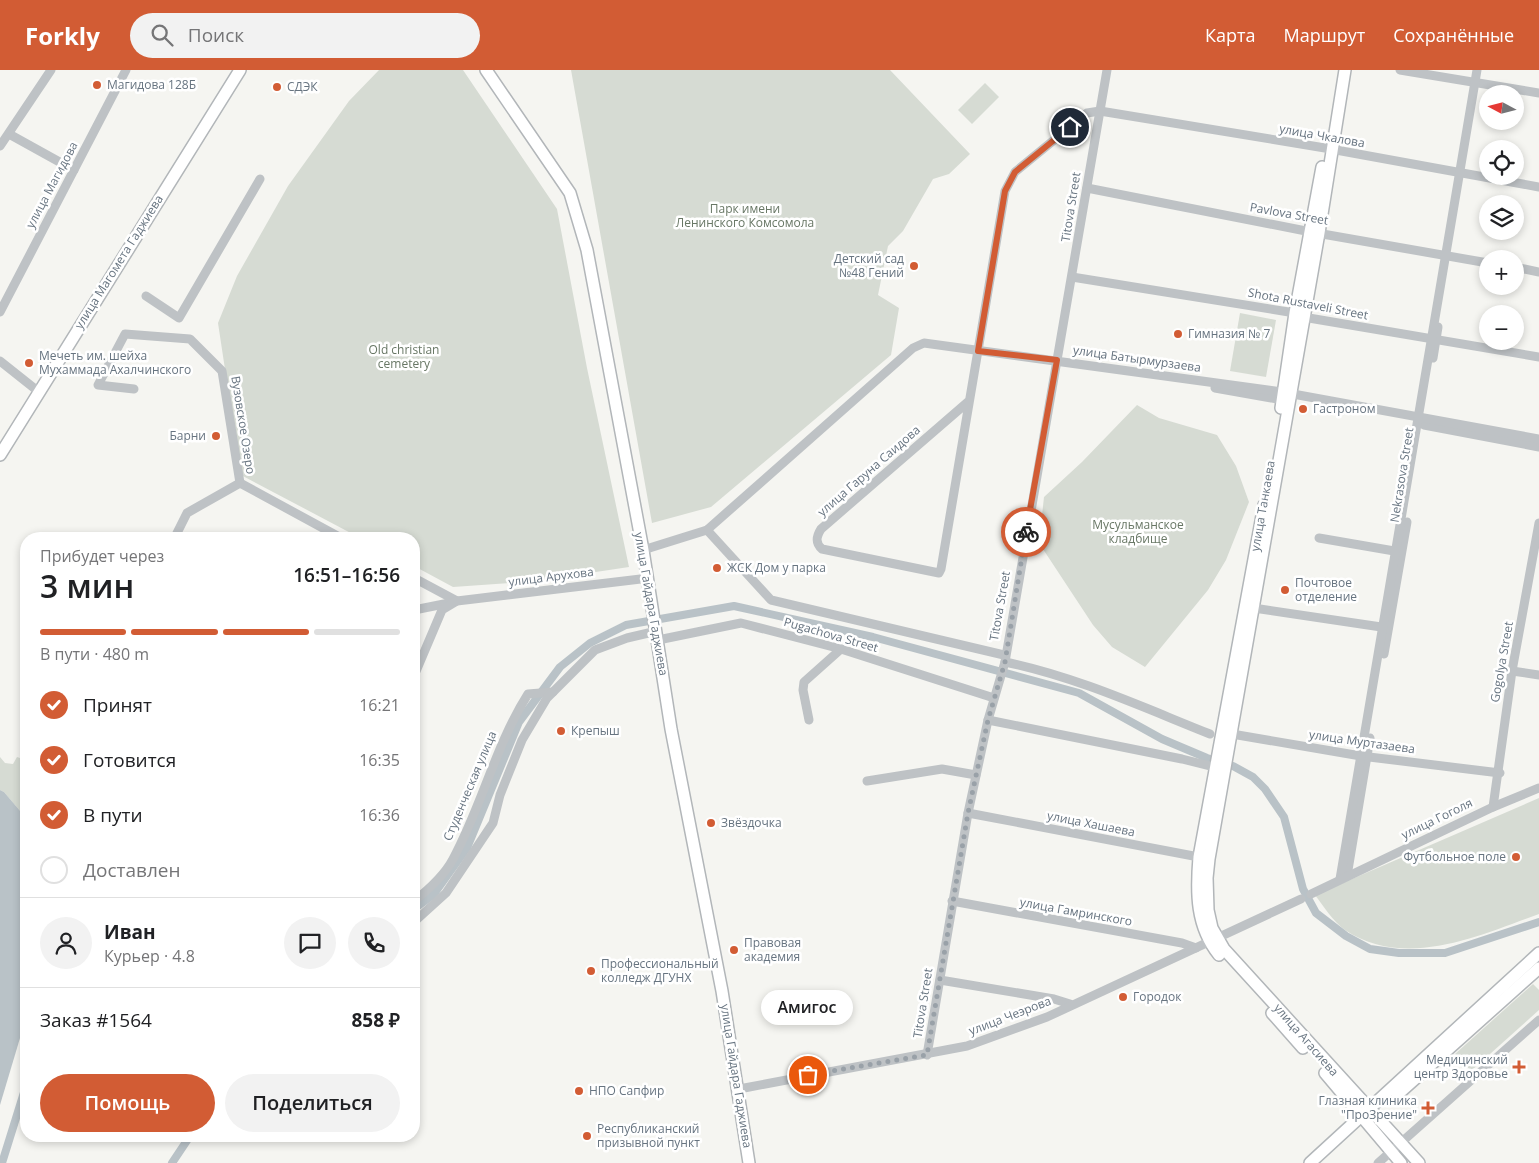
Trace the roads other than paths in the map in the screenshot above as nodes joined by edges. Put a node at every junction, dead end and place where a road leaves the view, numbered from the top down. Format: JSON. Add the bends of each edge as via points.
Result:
{"nodes":[{"id":1,"x":51,"y":70,"type":"edge"},
{"id":2,"x":126,"y":70,"type":"edge"},
{"id":3,"x":239,"y":70,"type":"edge"},
{"id":4,"x":486,"y":70,"type":"edge"},
{"id":5,"x":1107,"y":70,"type":"edge"},
{"id":6,"x":1338,"y":70,"type":"edge"},
{"id":7,"x":1345,"y":70,"type":"edge"},
{"id":8,"x":1400,"y":70,"type":"edge"},
{"id":9,"x":1477,"y":70,"type":"edge"},
{"id":10,"x":1481,"y":70,"type":"edge"},
{"id":11,"x":1477,"y":83,"type":"junction"},
{"id":12,"x":1539,"y":94,"type":"edge"},
{"id":13,"x":1100,"y":111,"type":"junction"},
{"id":14,"x":9,"y":134,"type":"junction"},
{"id":15,"x":0,"y":146,"type":"edge"},
{"id":16,"x":1329,"y":149,"type":"junction"},
{"id":17,"x":74,"y":170,"type":"junction"},
{"id":18,"x":1461,"y":173,"type":"junction"},
{"id":19,"x":260,"y":179,"type":"dead end"},
{"id":20,"x":1539,"y":187,"type":"edge"},
{"id":21,"x":1087,"y":188,"type":"junction"},
{"id":22,"x":1315,"y":232,"type":"junction"},
{"id":23,"x":1448,"y":256,"type":"junction"},
{"id":24,"x":1479,"y":261,"type":"edge"},
{"id":25,"x":1524,"y":270,"type":"edge"},
{"id":26,"x":1539,"y":272,"type":"edge"},
{"id":27,"x":1072,"y":277,"type":"junction"},
{"id":28,"x":146,"y":296,"type":"dead end"},
{"id":29,"x":0,"y":312,"type":"edge"},
{"id":30,"x":1299,"y":315,"type":"junction"},
{"id":31,"x":1432,"y":340,"type":"junction"},
{"id":32,"x":978,"y":351,"type":"junction"},
{"id":33,"x":1539,"y":358,"type":"edge"},
{"id":34,"x":0,"y":361,"type":"edge"},
{"id":35,"x":1057,"y":361,"type":"junction"},
{"id":36,"x":134,"y":389,"type":"dead end"},
{"id":37,"x":38,"y":391,"type":"junction"},
{"id":38,"x":1286,"y":397,"type":"junction"},
{"id":39,"x":969,"y":401,"type":"junction"},
{"id":40,"x":1420,"y":422,"type":"junction"},
{"id":41,"x":1539,"y":439,"type":"edge"},
{"id":42,"x":1539,"y":447,"type":"edge"},
{"id":43,"x":0,"y":451,"type":"edge"},
{"id":44,"x":0,"y":456,"type":"edge"},
{"id":45,"x":240,"y":483,"type":"junction"},
{"id":46,"x":1539,"y":523,"type":"edge"},
{"id":47,"x":707,"y":530,"type":"junction"},
{"id":48,"x":178,"y":532,"type":"edge"},
{"id":49,"x":329,"y":532,"type":"edge"},
{"id":50,"x":1319,"y":538,"type":"dead end"},
{"id":51,"x":644,"y":550,"type":"junction"},
{"id":52,"x":1399,"y":552,"type":"junction"},
{"id":53,"x":1537,"y":559,"type":"edge"},
{"id":54,"x":648,"y":579,"type":"junction"},
{"id":55,"x":420,"y":581,"type":"edge"},
{"id":56,"x":456,"y":601,"type":"junction"},
{"id":57,"x":1250,"y":607,"type":"junction"},
{"id":58,"x":420,"y":609,"type":"edge"},
{"id":59,"x":1386,"y":628,"type":"junction"},
{"id":60,"x":657,"y":635,"type":"junction"},
{"id":61,"x":841,"y":649,"type":"junction"},
{"id":62,"x":1004,"y":659,"type":"junction"},
{"id":63,"x":420,"y":662,"type":"edge"},
{"id":64,"x":1515,"y":671,"type":"junction"},
{"id":65,"x":1539,"y":675,"type":"edge"},
{"id":66,"x":553,"y":692,"type":"junction"},
{"id":67,"x":994,"y":698,"type":"junction"},
{"id":68,"x":809,"y":720,"type":"dead end"},
{"id":69,"x":988,"y":720,"type":"junction"},
{"id":70,"x":1220,"y":734,"type":"junction"},
{"id":71,"x":1364,"y":756,"type":"junction"},
{"id":72,"x":1219,"y":763,"type":"junction"},
{"id":73,"x":1498,"y":773,"type":"junction"},
{"id":74,"x":976,"y":775,"type":"junction"},
{"id":75,"x":867,"y":781,"type":"dead end"},
{"id":76,"x":1539,"y":788,"type":"edge"},
{"id":77,"x":1495,"y":806,"type":"junction"},
{"id":78,"x":968,"y":813,"type":"junction"},
{"id":79,"x":1204,"y":858,"type":"junction"},
{"id":80,"x":1343,"y":878,"type":"junction"},
{"id":81,"x":1310,"y":894,"type":"dead end"},
{"id":82,"x":420,"y":896,"type":"edge"},
{"id":83,"x":1301,"y":899,"type":"dead end"},
{"id":84,"x":952,"y":901,"type":"junction"},
{"id":85,"x":420,"y":916,"type":"edge"},
{"id":86,"x":1212,"y":939,"type":"junction"},
{"id":87,"x":1196,"y":948,"type":"junction"},
{"id":88,"x":1539,"y":953,"type":"edge"},
{"id":89,"x":1539,"y":968,"type":"edge"},
{"id":90,"x":940,"y":980,"type":"junction"},
{"id":91,"x":1070,"y":1004,"type":"junction"},
{"id":92,"x":1539,"y":1020,"type":"edge"},
{"id":93,"x":927,"y":1055,"type":"junction"},
{"id":94,"x":739,"y":1089,"type":"junction"},
{"id":95,"x":1369,"y":1116,"type":"junction"},
{"id":96,"x":1401,"y":1142,"type":"junction"},
{"id":97,"x":1391,"y":1151,"type":"junction"},
{"id":98,"x":750,"y":1163,"type":"edge"},
{"id":99,"x":1310,"y":1163,"type":"edge"},
{"id":100,"x":1322,"y":1163,"type":"edge"},
{"id":101,"x":1378,"y":1163,"type":"edge"},
{"id":102,"x":1401,"y":1163,"type":"edge"},
{"id":103,"x":1419,"y":1163,"type":"edge"}],
"edges":[{"from":1,"to":14,"type":"street"},
{"from":2,"to":17,"type":"street","name":"улица Магидова"},
{"from":3,"to":37,"type":"main road","name":"улица Магомета Гаджиева"},
{"from":4,"to":51,"type":"main road","name":"улица Гайдара Гаджиева","via":[[561,175],[577,205]]},
{"from":5,"to":13,"type":"street","name":"Titova Street"},
{"from":6,"to":16,"type":"main road","name":"улица Танкаева"},
{"from":7,"to":16,"type":"main road","name":"улица Танкаева"},
{"from":8,"to":11,"type":"street"},
{"from":9,"to":11,"type":"street","name":"Nekrasova Street"},
{"from":10,"to":11,"type":"street","name":"Nekrasova Street"},
{"from":11,"to":12,"type":"street"},
{"from":11,"to":18,"type":"street","name":"Nekrasova Street"},
{"from":13,"to":16,"type":"street","name":"улица Чкалова"},
{"from":13,"to":21,"type":"street","name":"Titova Street"},
{"from":13,"to":32,"type":"street","name":"улица Гаруна Саидова","via":[[1084,115],[1008,181]]},
{"from":14,"to":15,"type":"street"},
{"from":14,"to":17,"type":"street"},
{"from":16,"to":18,"type":"street","name":"улица Чкалова"},
{"from":16,"to":22,"type":"main road","name":"улица Танкаева"},
{"from":17,"to":29,"type":"street","name":"улица Магидова"},
{"from":18,"to":20,"type":"street","name":"улица Чкалова"},
{"from":18,"to":23,"type":"street","name":"Nekrasova Street"},
{"from":19,"to":28,"type":"street","via":[[179,318]]},
{"from":21,"to":22,"type":"street","name":"Pavlova Street"},
{"from":21,"to":27,"type":"street","name":"Titova Street"},
{"from":22,"to":23,"type":"street","name":"Pavlova Street"},
{"from":22,"to":30,"type":"main road","name":"улица Танкаева"},
{"from":23,"to":24,"type":"street","name":"Pavlova Street"},
{"from":23,"to":31,"type":"street","name":"Nekrasova Street"},
{"from":25,"to":26,"type":"street"},
{"from":27,"to":30,"type":"street","name":"Shota Rustaveli Street"},
{"from":27,"to":35,"type":"street","name":"Titova Street"},
{"from":30,"to":31,"type":"street","name":"Shota Rustaveli Street"},
{"from":30,"to":38,"type":"main road","name":"улица Танкаева"},
{"from":31,"to":33,"type":"street","name":"Shota Rustaveli Street"},
{"from":31,"to":40,"type":"street","name":"Nekrasova Street"},
{"from":32,"to":35,"type":"street","name":"улица Батырмурзаева"},
{"from":32,"to":39,"type":"street","name":"улица Гаруна Саидова"},
{"from":32,"to":47,"type":"street","name":"улица Батырмурзаева","via":[[918,344]]},
{"from":34,"to":37,"type":"street"},
{"from":35,"to":38,"type":"street","name":"улица Батырмурзаева"},
{"from":35,"to":62,"type":"street","name":"Titova Street"},
{"from":36,"to":45,"type":"street","name":"Вузовское Озеро","via":[[98,385],[126,334],[190,339],[222,371]]},
{"from":37,"to":43,"type":"main road","name":"улица Магомета Гаджиева"},
{"from":37,"to":44,"type":"main road","name":"улица Магомета Гаджиева"},
{"from":38,"to":40,"type":"street","name":"улица Батырмурзаева"},
{"from":38,"to":57,"type":"main road","name":"улица Танкаева"},
{"from":39,"to":39,"type":"street","name":"улица Гаруна Саидова","via":[[939,573],[818,546],[821,529]]},
{"from":40,"to":41,"type":"street","name":"улица Батырмурзаева"},
{"from":40,"to":42,"type":"street","name":"улица Батырмурзаева"},
{"from":40,"to":52,"type":"street","name":"Nekrasova Street"},
{"from":45,"to":48,"type":"street","name":"Вузовское Озеро","via":[[187,513]]},
{"from":45,"to":49,"type":"street"},
{"from":46,"to":53,"type":"street","name":"Gogolya Street"},
{"from":47,"to":51,"type":"street","name":"улица Батырмурзаева"},
{"from":47,"to":62,"type":"street","name":"улица Муртазаева","via":[[771,600]]},
{"from":50,"to":52,"type":"street"},
{"from":51,"to":54,"type":"main road","name":"улица Гайдара Гаджиева"},
{"from":52,"to":59,"type":"street","name":"Nekrasova Street"},
{"from":53,"to":64,"type":"street","name":"Gogolya Street"},
{"from":54,"to":56,"type":"street","name":"улица Арухова"},
{"from":54,"to":60,"type":"main road","name":"улица Гайдара Гаджиева"},
{"from":55,"to":56,"type":"street"},
{"from":56,"to":58,"type":"street","name":"улица Арухова"},
{"from":56,"to":63,"type":"street","via":[[442,610]]},
{"from":57,"to":59,"type":"street"},
{"from":57,"to":70,"type":"main road","name":"улица Танкаева"},
{"from":59,"to":71,"type":"street","name":"Nekrasova Street"},
{"from":60,"to":61,"type":"street","name":"Pugachova Street","via":[[741,623]]},
{"from":60,"to":66,"type":"street","name":"Pugachova Street","via":[[627,638],[595,650]]},
{"from":60,"to":94,"type":"main road","name":"улица Гайдара Гаджиева"},
{"from":61,"to":67,"type":"street","name":"Pugachova Street"},
{"from":61,"to":68,"type":"street","via":[[804,682]]},
{"from":62,"to":67,"type":"street","name":"Titova Street"},
{"from":62,"to":70,"type":"street","name":"улица Муртазаева","via":[[1095,687]]},
{"from":64,"to":65,"type":"street"},
{"from":64,"to":73,"type":"street","name":"Gogolya Street"},
{"from":66,"to":82,"type":"street","name":"Студенческая улица","via":[[528,694],[513,717],[452,860],[430,889]]},
{"from":66,"to":85,"type":"street","name":"Pugachova Street","via":[[522,740],[500,795],[493,823],[446,892]]},
{"from":67,"to":69,"type":"street","name":"Titova Street"},
{"from":69,"to":72,"type":"street"},
{"from":69,"to":74,"type":"street","name":"Titova Street"},
{"from":70,"to":71,"type":"street","name":"улица Муртазаева"},
{"from":70,"to":72,"type":"main road","name":"улица Танкаева"},
{"from":71,"to":73,"type":"street","name":"улица Муртазаева"},
{"from":71,"to":80,"type":"street","name":"Nekrasova Street"},
{"from":72,"to":79,"type":"main road","name":"улица Танкаева"},
{"from":73,"to":77,"type":"street","name":"Gogolya Street"},
{"from":74,"to":75,"type":"street","via":[[942,769]]},
{"from":74,"to":78,"type":"street","name":"Titova Street"},
{"from":76,"to":77,"type":"street","name":"улица Гоголя"},
{"from":77,"to":80,"type":"street","name":"улица Гоголя"},
{"from":78,"to":79,"type":"street","name":"улица Хашаева"},
{"from":78,"to":84,"type":"street","name":"Titova Street"},
{"from":79,"to":86,"type":"main road","name":"улица Танкаева"},
{"from":80,"to":81,"type":"street"},
{"from":83,"to":86,"type":"street","name":"улица Чеэрова"},
{"from":84,"to":87,"type":"street","name":"улица Гамринского"},
{"from":84,"to":90,"type":"street","name":"Titova Street"},
{"from":86,"to":87,"type":"street","name":"улица Чеэрова"},
{"from":86,"to":95,"type":"main road","name":"улица Агасиева"},
{"from":87,"to":91,"type":"street","name":"улица Чеэрова"},
{"from":88,"to":95,"type":"main road"},
{"from":89,"to":95,"type":"main road"},
{"from":90,"to":91,"type":"street"},
{"from":90,"to":93,"type":"street","name":"Titova Street"},
{"from":91,"to":93,"type":"street","name":"улица Чеэрова","via":[[1047,1017],[967,1046]]},
{"from":92,"to":96,"type":"street"},
{"from":93,"to":94,"type":"street","name":"улица Чеэрова"},
{"from":94,"to":98,"type":"main road","name":"улица Гайдара Гаджиева"},
{"from":95,"to":96,"type":"main road","name":"улица Агасиева"},
{"from":95,"to":97,"type":"main road","name":"улица Агасиева"},
{"from":95,"to":99,"type":"main road"},
{"from":95,"to":100,"type":"main road"},
{"from":96,"to":97,"type":"street"},
{"from":96,"to":103,"type":"main road","name":"улица Агасиева"},
{"from":97,"to":101,"type":"street"},
{"from":97,"to":102,"type":"main road","name":"улица Агасиева"}]}
